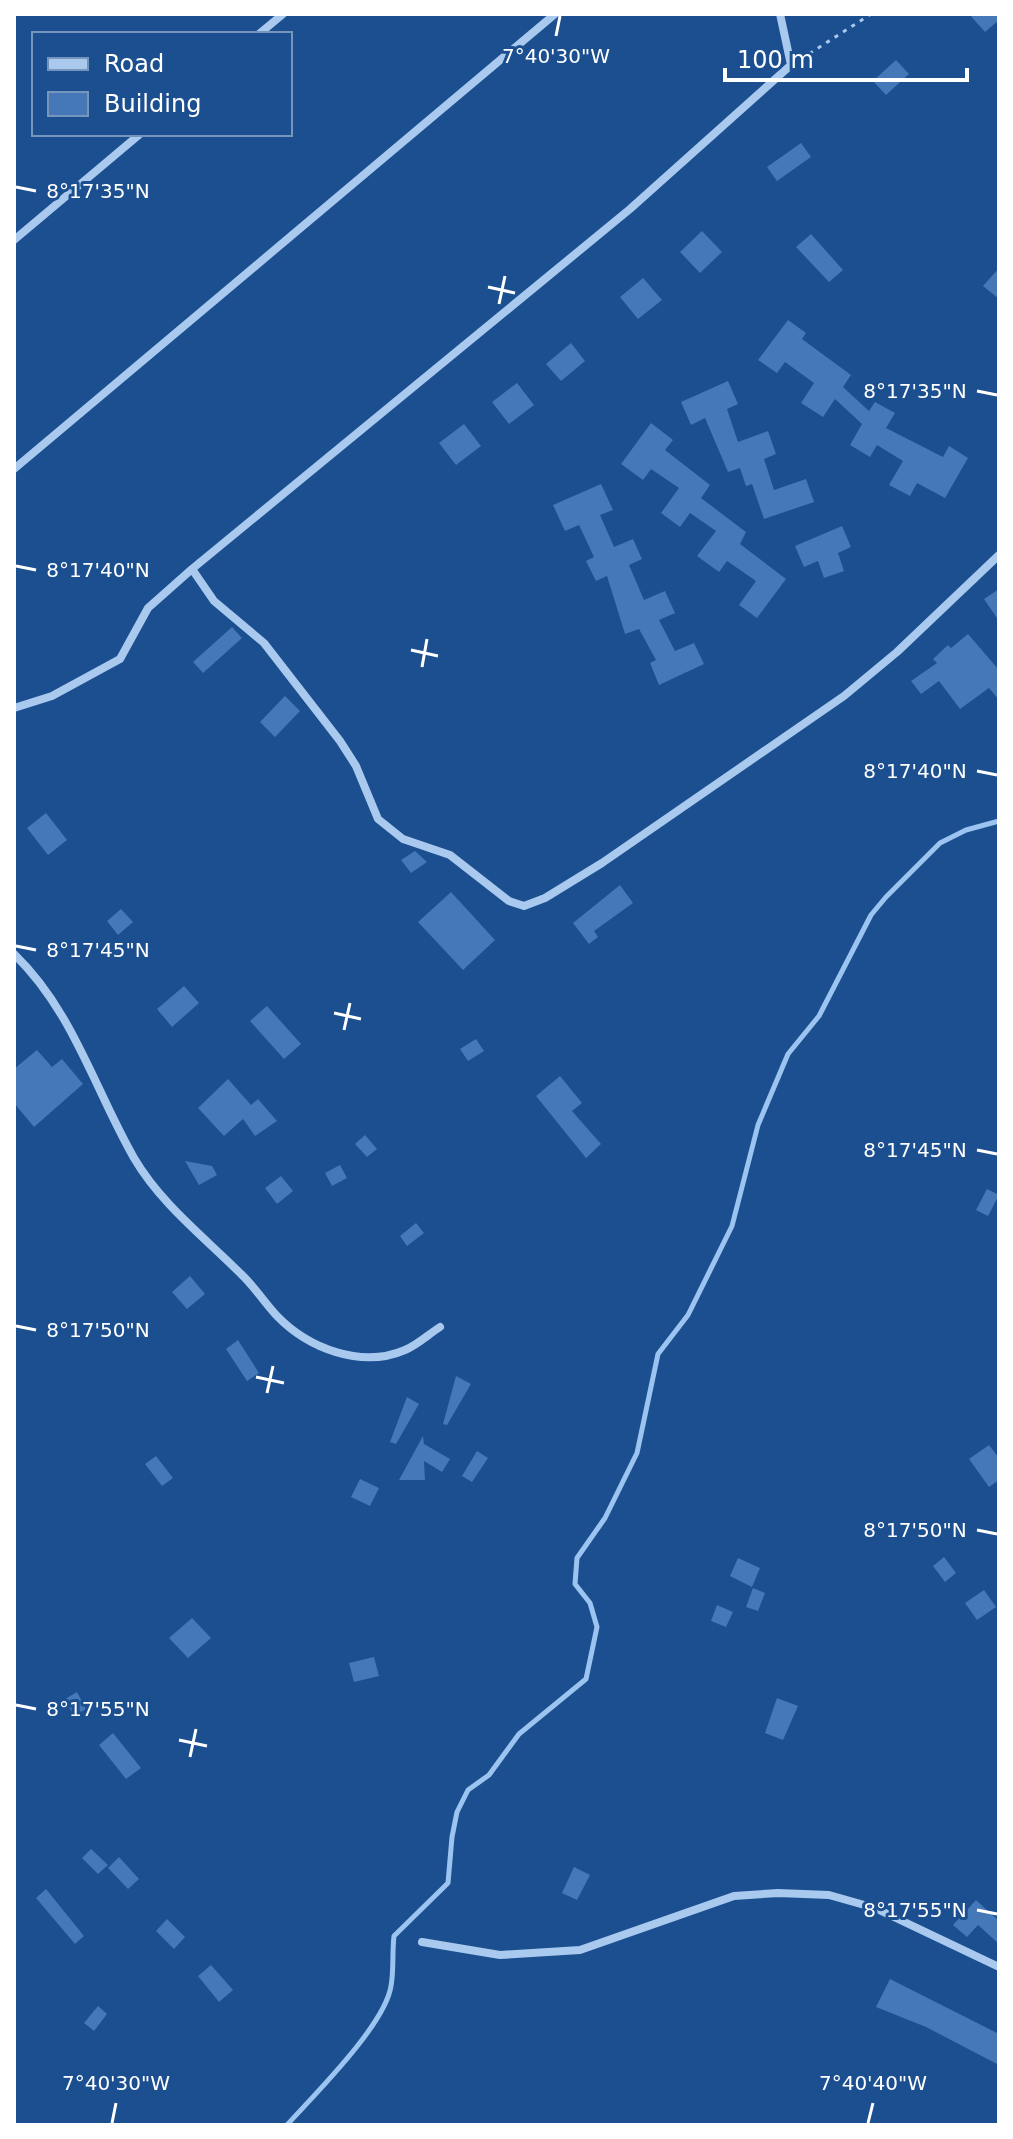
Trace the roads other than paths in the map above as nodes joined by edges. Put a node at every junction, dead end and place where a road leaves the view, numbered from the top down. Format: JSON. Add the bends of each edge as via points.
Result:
{"nodes":[{"id":1,"x":283,"y":14,"type":"edge"},
{"id":2,"x":555,"y":14,"type":"edge"},
{"id":3,"x":780,"y":14,"type":"edge"},
{"id":4,"x":261,"y":32,"type":"edge"},
{"id":5,"x":138,"y":136,"type":"edge"},
{"id":6,"x":14,"y":240,"type":"edge"},
{"id":7,"x":14,"y":469,"type":"edge"},
{"id":8,"x":999,"y":555,"type":"edge"},
{"id":9,"x":192,"y":569,"type":"junction"},
{"id":10,"x":14,"y":708,"type":"edge"},
{"id":11,"x":14,"y":954,"type":"edge"},
{"id":12,"x":440,"y":1327,"type":"dead end"},
{"id":13,"x":422,"y":1942,"type":"dead end"},
{"id":14,"x":999,"y":1967,"type":"edge"}],
"edges":[{"from":1,"to":4,"type":"street"},
{"from":2,"to":7,"type":"street"},
{"from":3,"to":9,"type":"street","via":[[791,65],[630,209]]},
{"from":5,"to":6,"type":"street"},
{"from":8,"to":9,"type":"street","via":[[844,696],[602,863],[524,906],[509,901],[450,855],[403,839],[378,819],[340,741],[264,643],[214,601]]},
{"from":9,"to":10,"type":"street","via":[[148,608],[120,659],[52,696]]},
{"from":11,"to":12,"type":"street","via":[[64,1014],[135,1161],[199,1238],[241,1274],[277,1316],[325,1348],[356,1357],[406,1350]]},
{"from":13,"to":14,"type":"street","via":[[500,1955],[580,1950],[734,1896],[829,1895],[875,1908]]}]}
